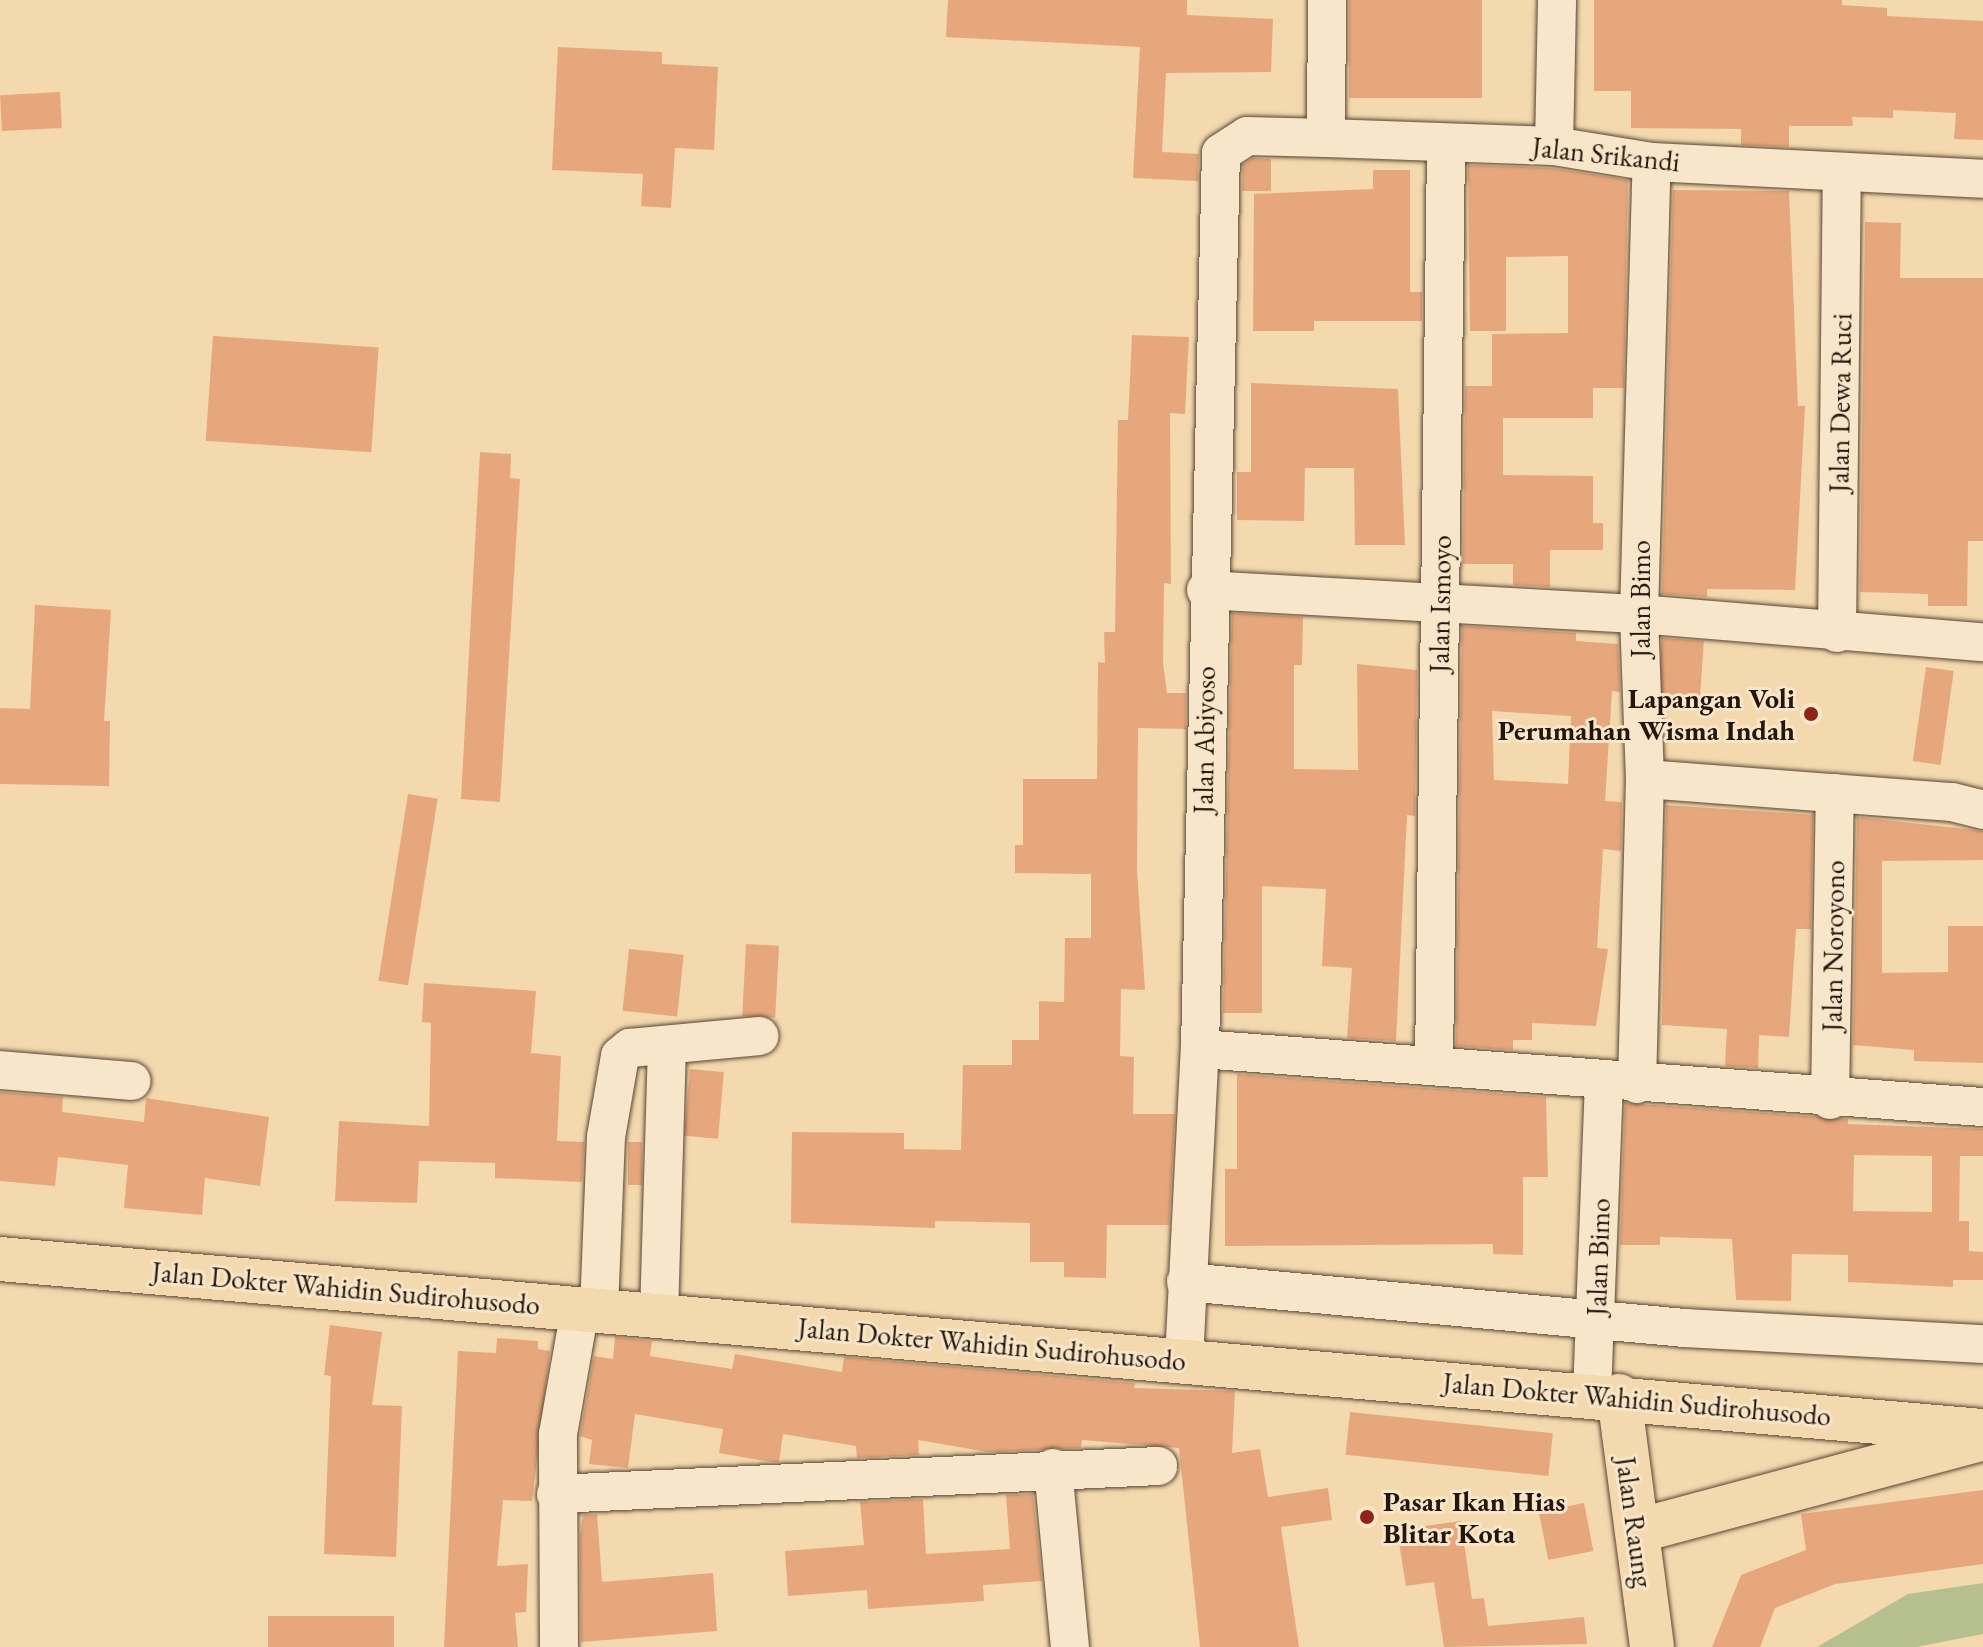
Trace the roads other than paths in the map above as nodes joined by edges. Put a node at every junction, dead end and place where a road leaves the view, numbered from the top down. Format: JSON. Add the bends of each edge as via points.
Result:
{"nodes":[{"id":1,"x":1327,"y":0,"type":"edge"},
{"id":2,"x":1557,"y":0,"type":"edge"},
{"id":3,"x":1326,"y":138,"type":"junction"},
{"id":4,"x":1230,"y":142,"type":"joint"},
{"id":5,"x":1446,"y":143,"type":"junction"},
{"id":6,"x":1554,"y":146,"type":"junction"},
{"id":7,"x":1652,"y":162,"type":"junction"},
{"id":8,"x":1842,"y":172,"type":"junction"},
{"id":9,"x":1983,"y":179,"type":"edge"},
{"id":10,"x":1206,"y":590,"type":"junction"},
{"id":11,"x":1440,"y":603,"type":"junction"},
{"id":12,"x":1639,"y":614,"type":"junction"},
{"id":13,"x":1837,"y":633,"type":"junction"},
{"id":14,"x":1983,"y":642,"type":"edge"},
{"id":15,"x":1645,"y":779,"type":"junction"},
{"id":16,"x":1835,"y":793,"type":"junction"},
{"id":17,"x":1983,"y":810,"type":"edge"},
{"id":18,"x":759,"y":1036,"type":"dead end"},
{"id":19,"x":667,"y":1047,"type":"junction"},
{"id":20,"x":1200,"y":1049,"type":"junction"},
{"id":21,"x":1434,"y":1064,"type":"junction"},
{"id":22,"x":0,"y":1070,"type":"edge"},
{"id":23,"x":132,"y":1081,"type":"dead end"},
{"id":24,"x":1620,"y":1082,"type":"junction"},
{"id":25,"x":1830,"y":1100,"type":"junction"},
{"id":26,"x":1983,"y":1107,"type":"edge"},
{"id":27,"x":0,"y":1259,"type":"edge"},
{"id":28,"x":1186,"y":1282,"type":"junction"},
{"id":29,"x":590,"y":1309,"type":"junction"},
{"id":30,"x":659,"y":1315,"type":"junction"},
{"id":31,"x":1596,"y":1320,"type":"junction"},
{"id":32,"x":1983,"y":1344,"type":"edge"},
{"id":33,"x":1184,"y":1351,"type":"junction"},
{"id":34,"x":1601,"y":1391,"type":"junction"},
{"id":35,"x":1983,"y":1431,"type":"edge"},
{"id":36,"x":1983,"y":1438,"type":"edge"},
{"id":37,"x":1158,"y":1466,"type":"dead end"},
{"id":38,"x":1053,"y":1468,"type":"junction"},
{"id":39,"x":556,"y":1494,"type":"junction"},
{"id":40,"x":1637,"y":1531,"type":"junction"},
{"id":41,"x":559,"y":1647,"type":"edge"},
{"id":42,"x":1070,"y":1647,"type":"edge"},
{"id":43,"x":1652,"y":1647,"type":"edge"}],
"edges":[{"from":1,"to":3,"type":"street"},
{"from":2,"to":6,"type":"street"},
{"from":3,"to":4,"type":"street","name":"Jalan Srikandi"},
{"from":3,"to":5,"type":"street","name":"Jalan Srikandi"},
{"from":4,"to":10,"type":"street","name":"Jalan Abiyoso","via":[[1216,176]]},
{"from":5,"to":6,"type":"street","name":"Jalan Srikandi"},
{"from":5,"to":11,"type":"street","name":"Jalan Ismoyo"},
{"from":6,"to":7,"type":"street","name":"Jalan Srikandi"},
{"from":7,"to":8,"type":"street","name":"Jalan Srikandi"},
{"from":7,"to":12,"type":"street","name":"Jalan Bimo"},
{"from":8,"to":9,"type":"street","name":"Jalan Srikandi"},
{"from":8,"to":13,"type":"street","name":"Jalan Dewa Ruci"},
{"from":10,"to":11,"type":"street"},
{"from":10,"to":20,"type":"street","name":"Jalan Abiyoso"},
{"from":11,"to":12,"type":"street"},
{"from":11,"to":21,"type":"street","name":"Jalan Ismoyo"},
{"from":12,"to":13,"type":"street"},
{"from":12,"to":15,"type":"street","name":"Jalan Bimo"},
{"from":13,"to":14,"type":"street"},
{"from":15,"to":16,"type":"street"},
{"from":15,"to":24,"type":"street","name":"Jalan Bimo"},
{"from":16,"to":17,"type":"street"},
{"from":16,"to":25,"type":"street","name":"Jalan Noroyono"},
{"from":18,"to":19,"type":"street"},
{"from":19,"to":29,"type":"street","via":[[630,1048],[613,1068]]},
{"from":19,"to":30,"type":"street"},
{"from":20,"to":21,"type":"street"},
{"from":20,"to":28,"type":"street","name":"Jalan Abiyoso"},
{"from":21,"to":24,"type":"street"},
{"from":22,"to":23,"type":"street"},
{"from":24,"to":25,"type":"street"},
{"from":24,"to":31,"type":"street","name":"Jalan Bimo"},
{"from":25,"to":26,"type":"street"},
{"from":27,"to":29,"type":"main road","name":"Jalan Dokter Wahidin Sudirohusodo"},
{"from":28,"to":31,"type":"street"},
{"from":28,"to":33,"type":"street","name":"Jalan Abiyoso"},
{"from":29,"to":30,"type":"main road","name":"Jalan Dokter Wahidin Sudirohusodo"},
{"from":29,"to":39,"type":"street","via":[[558,1434]]},
{"from":30,"to":33,"type":"main road","name":"Jalan Dokter Wahidin Sudirohusodo"},
{"from":31,"to":32,"type":"street"},
{"from":31,"to":34,"type":"street","name":"Jalan Bimo"},
{"from":33,"to":34,"type":"main road","name":"Jalan Dokter Wahidin Sudirohusodo"},
{"from":34,"to":35,"type":"main road","name":"Jalan Dokter Wahidin Sudirohusodo"},
{"from":34,"to":40,"type":"main road","name":"Jalan Raung"},
{"from":36,"to":40,"type":"main road"},
{"from":37,"to":38,"type":"street"},
{"from":38,"to":39,"type":"street","via":[[811,1486]]},
{"from":38,"to":42,"type":"street"},
{"from":39,"to":41,"type":"street"},
{"from":40,"to":43,"type":"main road","name":"Jalan Raung"}]}
